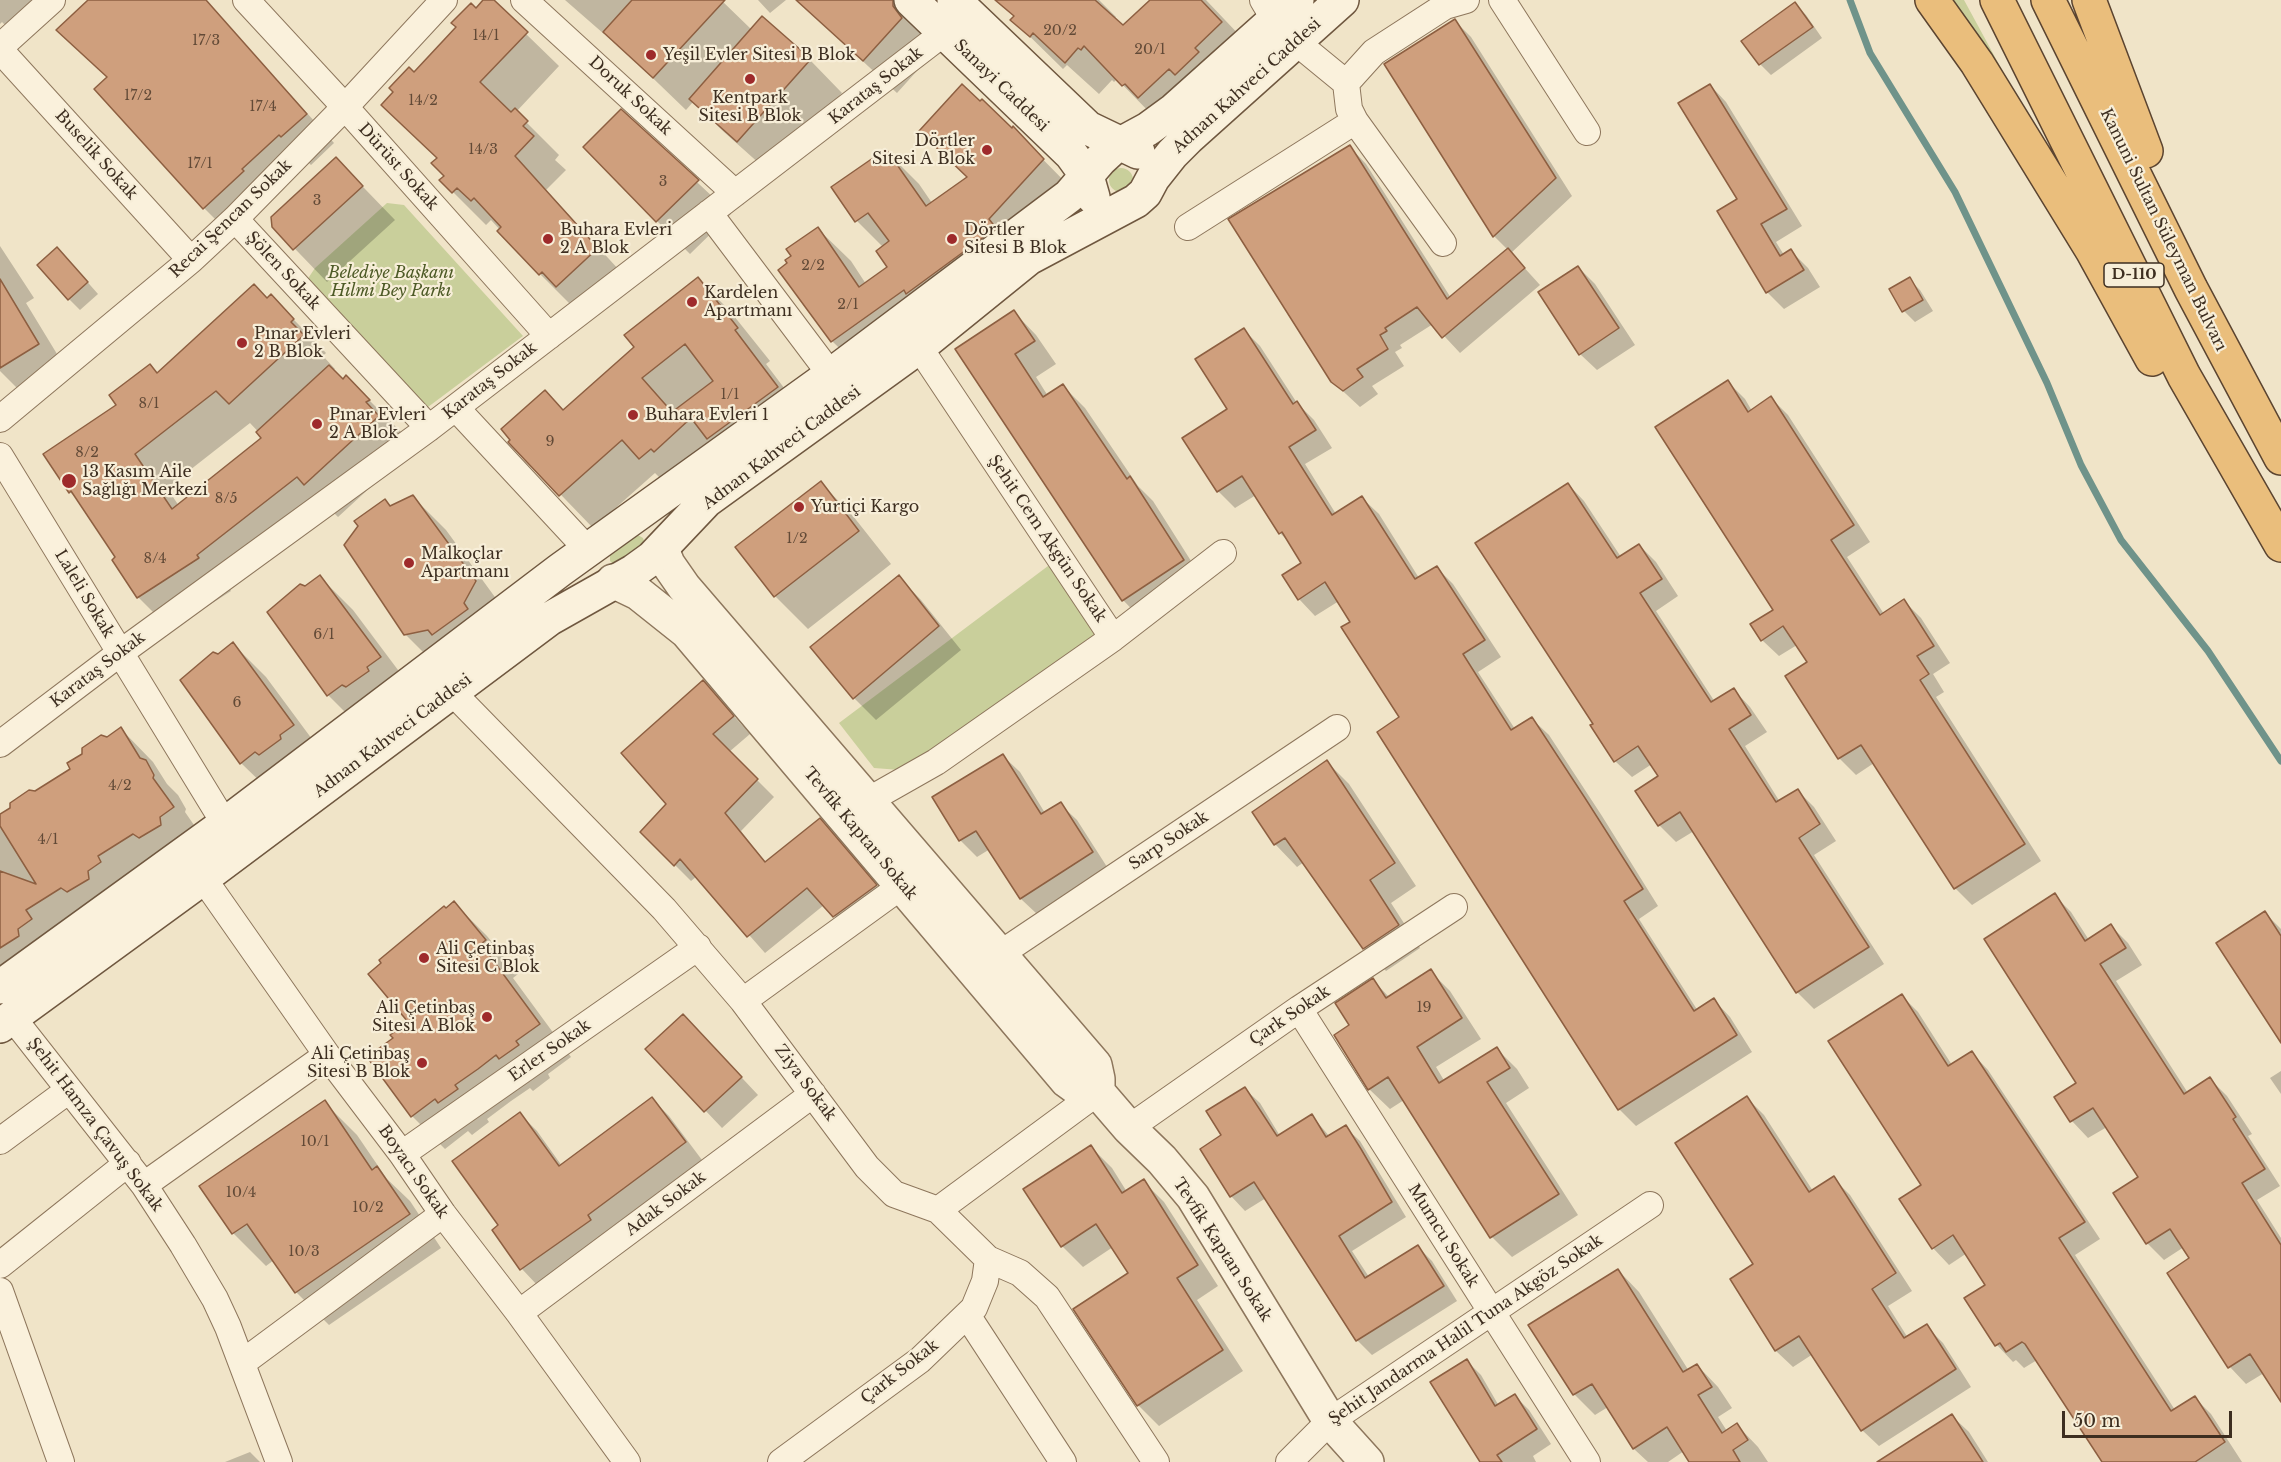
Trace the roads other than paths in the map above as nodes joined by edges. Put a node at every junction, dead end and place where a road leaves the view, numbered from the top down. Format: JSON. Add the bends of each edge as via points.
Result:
{"nodes":[{"id":1,"x":52,"y":0,"type":"edge"},
{"id":2,"x":246,"y":0,"type":"edge"},
{"id":3,"x":444,"y":0,"type":"edge"},
{"id":4,"x":524,"y":0,"type":"edge"},
{"id":5,"x":911,"y":0,"type":"edge"},
{"id":6,"x":954,"y":0,"type":"edge"},
{"id":7,"x":1342,"y":0,"type":"edge"},
{"id":8,"x":1466,"y":0,"type":"edge"},
{"id":9,"x":1502,"y":0,"type":"edge"},
{"id":10,"x":1932,"y":0,"type":"edge"},
{"id":11,"x":1997,"y":0,"type":"edge"},
{"id":12,"x":2048,"y":0,"type":"edge"},
{"id":13,"x":2089,"y":0,"type":"edge"},
{"id":14,"x":1283,"y":16,"type":"edge"},
{"id":15,"x":945,"y":32,"type":"junction"},
{"id":16,"x":0,"y":49,"type":"edge"},
{"id":17,"x":1346,"y":83,"type":"junction"},
{"id":18,"x":345,"y":107,"type":"junction"},
{"id":19,"x":1355,"y":122,"type":"junction"},
{"id":20,"x":1587,"y":132,"type":"dead end"},
{"id":21,"x":1123,"y":144,"type":"junction"},
{"id":22,"x":1088,"y":176,"type":"junction"},
{"id":23,"x":1153,"y":178,"type":"junction"},
{"id":24,"x":735,"y":193,"type":"junction"},
{"id":25,"x":709,"y":213,"type":"junction"},
{"id":26,"x":1114,"y":213,"type":"junction"},
{"id":27,"x":234,"y":219,"type":"junction"},
{"id":28,"x":1188,"y":227,"type":"dead end"},
{"id":29,"x":1443,"y":243,"type":"dead end"},
{"id":30,"x":191,"y":260,"type":"junction"},
{"id":31,"x":549,"y":336,"type":"junction"},
{"id":32,"x":919,"y":347,"type":"junction"},
{"id":33,"x":2233,"y":370,"type":"junction"},
{"id":34,"x":831,"y":375,"type":"junction"},
{"id":35,"x":456,"y":408,"type":"junction"},
{"id":36,"x":0,"y":419,"type":"edge"},
{"id":37,"x":429,"y":428,"type":"junction"},
{"id":38,"x":0,"y":456,"type":"edge"},
{"id":39,"x":2281,"y":458,"type":"edge"},
{"id":40,"x":2248,"y":490,"type":"junction"},
{"id":41,"x":641,"y":512,"type":"junction"},
{"id":42,"x":2281,"y":545,"type":"edge"},
{"id":43,"x":662,"y":549,"type":"junction"},
{"id":44,"x":588,"y":550,"type":"junction"},
{"id":45,"x":1223,"y":553,"type":"dead end"},
{"id":46,"x":613,"y":581,"type":"junction"},
{"id":47,"x":1113,"y":638,"type":"junction"},
{"id":48,"x":120,"y":653,"type":"junction"},
{"id":49,"x":452,"y":692,"type":"junction"},
{"id":50,"x":1337,"y":728,"type":"dead end"},
{"id":51,"x":0,"y":744,"type":"edge"},
{"id":52,"x":869,"y":800,"type":"junction"},
{"id":53,"x":225,"y":824,"type":"junction"},
{"id":54,"x":204,"y":878,"type":"junction"},
{"id":55,"x":903,"y":885,"type":"junction"},
{"id":56,"x":1454,"y":907,"type":"dead end"},
{"id":57,"x":698,"y":947,"type":"junction"},
{"id":58,"x":1000,"y":954,"type":"junction"},
{"id":59,"x":0,"y":987,"type":"edge"},
{"id":60,"x":743,"y":1001,"type":"junction"},
{"id":61,"x":1299,"y":1009,"type":"junction"},
{"id":62,"x":6,"y":1022,"type":"edge"},
{"id":63,"x":327,"y":1054,"type":"junction"},
{"id":64,"x":69,"y":1090,"type":"junction"},
{"id":65,"x":1098,"y":1092,"type":"junction"},
{"id":66,"x":813,"y":1094,"type":"junction"},
{"id":67,"x":1129,"y":1128,"type":"junction"},
{"id":68,"x":0,"y":1142,"type":"edge"},
{"id":69,"x":402,"y":1154,"type":"junction"},
{"id":70,"x":128,"y":1163,"type":"junction"},
{"id":71,"x":144,"y":1185,"type":"junction"},
{"id":72,"x":1650,"y":1205,"type":"dead end"},
{"id":73,"x":938,"y":1210,"type":"junction"},
{"id":74,"x":442,"y":1214,"type":"junction"},
{"id":75,"x":988,"y":1259,"type":"junction"},
{"id":76,"x":0,"y":1265,"type":"edge"},
{"id":77,"x":0,"y":1292,"type":"edge"},
{"id":78,"x":1491,"y":1312,"type":"junction"},
{"id":79,"x":519,"y":1313,"type":"junction"},
{"id":80,"x":967,"y":1315,"type":"junction"},
{"id":81,"x":242,"y":1363,"type":"junction"},
{"id":82,"x":1330,"y":1420,"type":"junction"},
{"id":83,"x":61,"y":1462,"type":"edge"},
{"id":84,"x":279,"y":1462,"type":"edge"},
{"id":85,"x":627,"y":1462,"type":"edge"},
{"id":86,"x":781,"y":1462,"type":"edge"},
{"id":87,"x":1063,"y":1462,"type":"edge"},
{"id":88,"x":1156,"y":1462,"type":"edge"},
{"id":89,"x":1289,"y":1462,"type":"edge"},
{"id":90,"x":1346,"y":1462,"type":"edge"},
{"id":91,"x":1367,"y":1462,"type":"edge"},
{"id":92,"x":1587,"y":1462,"type":"edge"}],
"edges":[{"from":1,"to":16,"type":"street"},
{"from":2,"to":18,"type":"street","name":"Dürüst Sokak"},
{"from":3,"to":18,"type":"street","name":"Recai Şencan Sokak"},
{"from":4,"to":24,"type":"street","name":"Doruk Sokak"},
{"from":5,"to":15,"type":"main road","name":"Sanayi Caddesi"},
{"from":6,"to":21,"type":"main road","name":"Sanayi Caddesi","via":[[1088,128]]},
{"from":7,"to":14,"type":"main road","name":"Adnan Kahveci Caddesi"},
{"from":8,"to":17,"type":"street","via":[[1445,6],[1374,52]]},
{"from":9,"to":20,"type":"street"},
{"from":10,"to":40,"type":"highway","via":[[2042,167],[2202,443],[2226,472]]},
{"from":11,"to":40,"type":"highway","number":"D-110","via":[[2184,376]]},
{"from":12,"to":33,"type":"highway","name":"Kanuni Sultan Süleyman Bulvarı","number":"D-110"},
{"from":13,"to":33,"type":"highway","via":[[2144,146],[2209,292]]},
{"from":14,"to":17,"type":"street"},
{"from":14,"to":21,"type":"main road","name":"Adnan Kahveci Caddesi","via":[[1174,110]]},
{"from":14,"to":23,"type":"main road","name":"Adnan Kahveci Caddesi"},
{"from":15,"to":22,"type":"main road","name":"Sanayi Caddesi","via":[[1071,154]]},
{"from":15,"to":24,"type":"street","name":"Karataş Sokak"},
{"from":16,"to":30,"type":"street","name":"Buselik Sokak"},
{"from":17,"to":19,"type":"street"},
{"from":18,"to":27,"type":"street","name":"Recai Şencan Sokak"},
{"from":18,"to":31,"type":"street","name":"Dürüst Sokak"},
{"from":19,"to":28,"type":"street"},
{"from":19,"to":29,"type":"street"},
{"from":21,"to":22,"type":"main road","name":"Adnan Kahveci Caddesi","via":[[1113,148]]},
{"from":21,"to":23,"type":"main road","via":[[1142,155],[1152,167]]},
{"from":22,"to":26,"type":"main road","via":[[1096,202]]},
{"from":22,"to":34,"type":"main road","name":"Adnan Kahveci Caddesi","via":[[1069,196]]},
{"from":23,"to":26,"type":"main road","name":"Adnan Kahveci Caddesi","via":[[1145,194]]},
{"from":24,"to":25,"type":"street","name":"Karataş Sokak"},
{"from":25,"to":31,"type":"street","name":"Karataş Sokak"},
{"from":25,"to":34,"type":"street"},
{"from":26,"to":32,"type":"main road","name":"Adnan Kahveci Caddesi","via":[[1029,258]]},
{"from":27,"to":30,"type":"street","name":"Recai Şencan Sokak"},
{"from":27,"to":37,"type":"street","name":"Şölen Sokak"},
{"from":30,"to":36,"type":"street","name":"Recai Şencan Sokak"},
{"from":31,"to":35,"type":"street","name":"Karataş Sokak"},
{"from":32,"to":43,"type":"main road","name":"Adnan Kahveci Caddesi","via":[[728,484]]},
{"from":32,"to":47,"type":"street","name":"Şehit Cem Akgün Sokak"},
{"from":33,"to":39,"type":"highway","name":"Kanuni Sultan Süleyman Bulvarı","number":"D-110"},
{"from":34,"to":41,"type":"main road","name":"Adnan Kahveci Caddesi"},
{"from":35,"to":37,"type":"street","name":"Karataş Sokak"},
{"from":35,"to":44,"type":"street"},
{"from":37,"to":48,"type":"street","name":"Karataş Sokak"},
{"from":38,"to":48,"type":"street","name":"Laleli Sokak"},
{"from":40,"to":42,"type":"highway","number":"D-110"},
{"from":41,"to":43,"type":"main road","name":"Tevfik Kaptan Sokak","via":[[658,524]]},
{"from":41,"to":44,"type":"main road","name":"Adnan Kahveci Caddesi"},
{"from":43,"to":46,"type":"main road","name":"Adnan Kahveci Caddesi","via":[[634,571]]},
{"from":43,"to":52,"type":"main road","name":"Tevfik Kaptan Sokak","via":[[684,587]]},
{"from":44,"to":46,"type":"main road","via":[[601,573]]},
{"from":44,"to":53,"type":"main road","name":"Adnan Kahveci Caddesi"},
{"from":45,"to":47,"type":"street"},
{"from":46,"to":49,"type":"main road","name":"Adnan Kahveci Caddesi","via":[[549,620]]},
{"from":46,"to":55,"type":"main road","name":"Tevfik Kaptan Sokak","via":[[638,593],[687,632]]},
{"from":47,"to":52,"type":"street","name":"Şehit Cem Akgün Sokak","via":[[936,762]]},
{"from":48,"to":51,"type":"street","name":"Karataş Sokak"},
{"from":48,"to":53,"type":"street","name":"Laleli Sokak"},
{"from":49,"to":54,"type":"main road","name":"Adnan Kahveci Caddesi"},
{"from":49,"to":57,"type":"street","name":"Ziya Sokak"},
{"from":50,"to":58,"type":"street","name":"Sarp Sokak"},
{"from":52,"to":58,"type":"main road","name":"Tevfik Kaptan Sokak"},
{"from":53,"to":59,"type":"main road","name":"Adnan Kahveci Caddesi"},
{"from":54,"to":62,"type":"main road","name":"Adnan Kahveci Caddesi"},
{"from":54,"to":63,"type":"street","name":"Boyacı Sokak"},
{"from":55,"to":60,"type":"street"},
{"from":55,"to":65,"type":"main road","name":"Tevfik Kaptan Sokak","via":[[1067,1081],[1078,1089]]},
{"from":56,"to":61,"type":"street","name":"Çark Sokak"},
{"from":57,"to":60,"type":"street","name":"Ziya Sokak"},
{"from":57,"to":69,"type":"street","name":"Erler Sokak"},
{"from":58,"to":65,"type":"main road","name":"Tevfik Kaptan Sokak","via":[[1095,1065]]},
{"from":60,"to":66,"type":"street","name":"Ziya Sokak"},
{"from":61,"to":67,"type":"street","name":"Çark Sokak"},
{"from":61,"to":78,"type":"street","name":"Mumcu Sokak"},
{"from":62,"to":64,"type":"street","name":"Şehit Hamza Çavuş Sokak"},
{"from":63,"to":69,"type":"street","name":"Boyacı Sokak"},
{"from":63,"to":71,"type":"street"},
{"from":64,"to":68,"type":"street"},
{"from":64,"to":70,"type":"street","name":"Şehit Hamza Çavuş Sokak"},
{"from":65,"to":67,"type":"main road","name":"Tevfik Kaptan Sokak"},
{"from":65,"to":73,"type":"street"},
{"from":66,"to":73,"type":"street","name":"Ziya Sokak","via":[[867,1167],[894,1194]]},
{"from":66,"to":79,"type":"street","name":"Adak Sokak"},
{"from":67,"to":82,"type":"main road","name":"Tevfik Kaptan Sokak","via":[[1193,1197]]},
{"from":69,"to":74,"type":"street","name":"Boyacı Sokak"},
{"from":70,"to":71,"type":"street","name":"Şehit Hamza Çavuş Sokak"},
{"from":70,"to":76,"type":"street"},
{"from":71,"to":81,"type":"street","name":"Şehit Hamza Çavuş Sokak","via":[[215,1299]]},
{"from":72,"to":78,"type":"street","name":"Şehit Jandarma Halil Tuna Akgöz Sokak"},
{"from":73,"to":75,"type":"street","name":"Ziya Sokak"},
{"from":74,"to":79,"type":"street","name":"Boyacı Sokak"},
{"from":74,"to":81,"type":"street"},
{"from":75,"to":80,"type":"street","name":"Çark Sokak","via":[[985,1281]]},
{"from":75,"to":88,"type":"street","name":"Ziya Sokak","via":[[1020,1273],[1047,1297]]},
{"from":77,"to":83,"type":"street"},
{"from":78,"to":82,"type":"street","name":"Şehit Jandarma Halil Tuna Akgöz Sokak"},
{"from":78,"to":92,"type":"street","name":"Mumcu Sokak"},
{"from":79,"to":85,"type":"street","name":"Boyacı Sokak"},
{"from":80,"to":86,"type":"street","name":"Çark Sokak","via":[[920,1360]]},
{"from":80,"to":87,"type":"street"},
{"from":81,"to":84,"type":"street","name":"Şehit Hamza Çavuş Sokak"},
{"from":82,"to":89,"type":"street","name":"Şehit Jandarma Halil Tuna Akgöz Sokak"},
{"from":82,"to":90,"type":"main road","name":"Tevfik Kaptan Sokak"},
{"from":82,"to":91,"type":"main road","name":"Tevfik Kaptan Sokak"}]}
